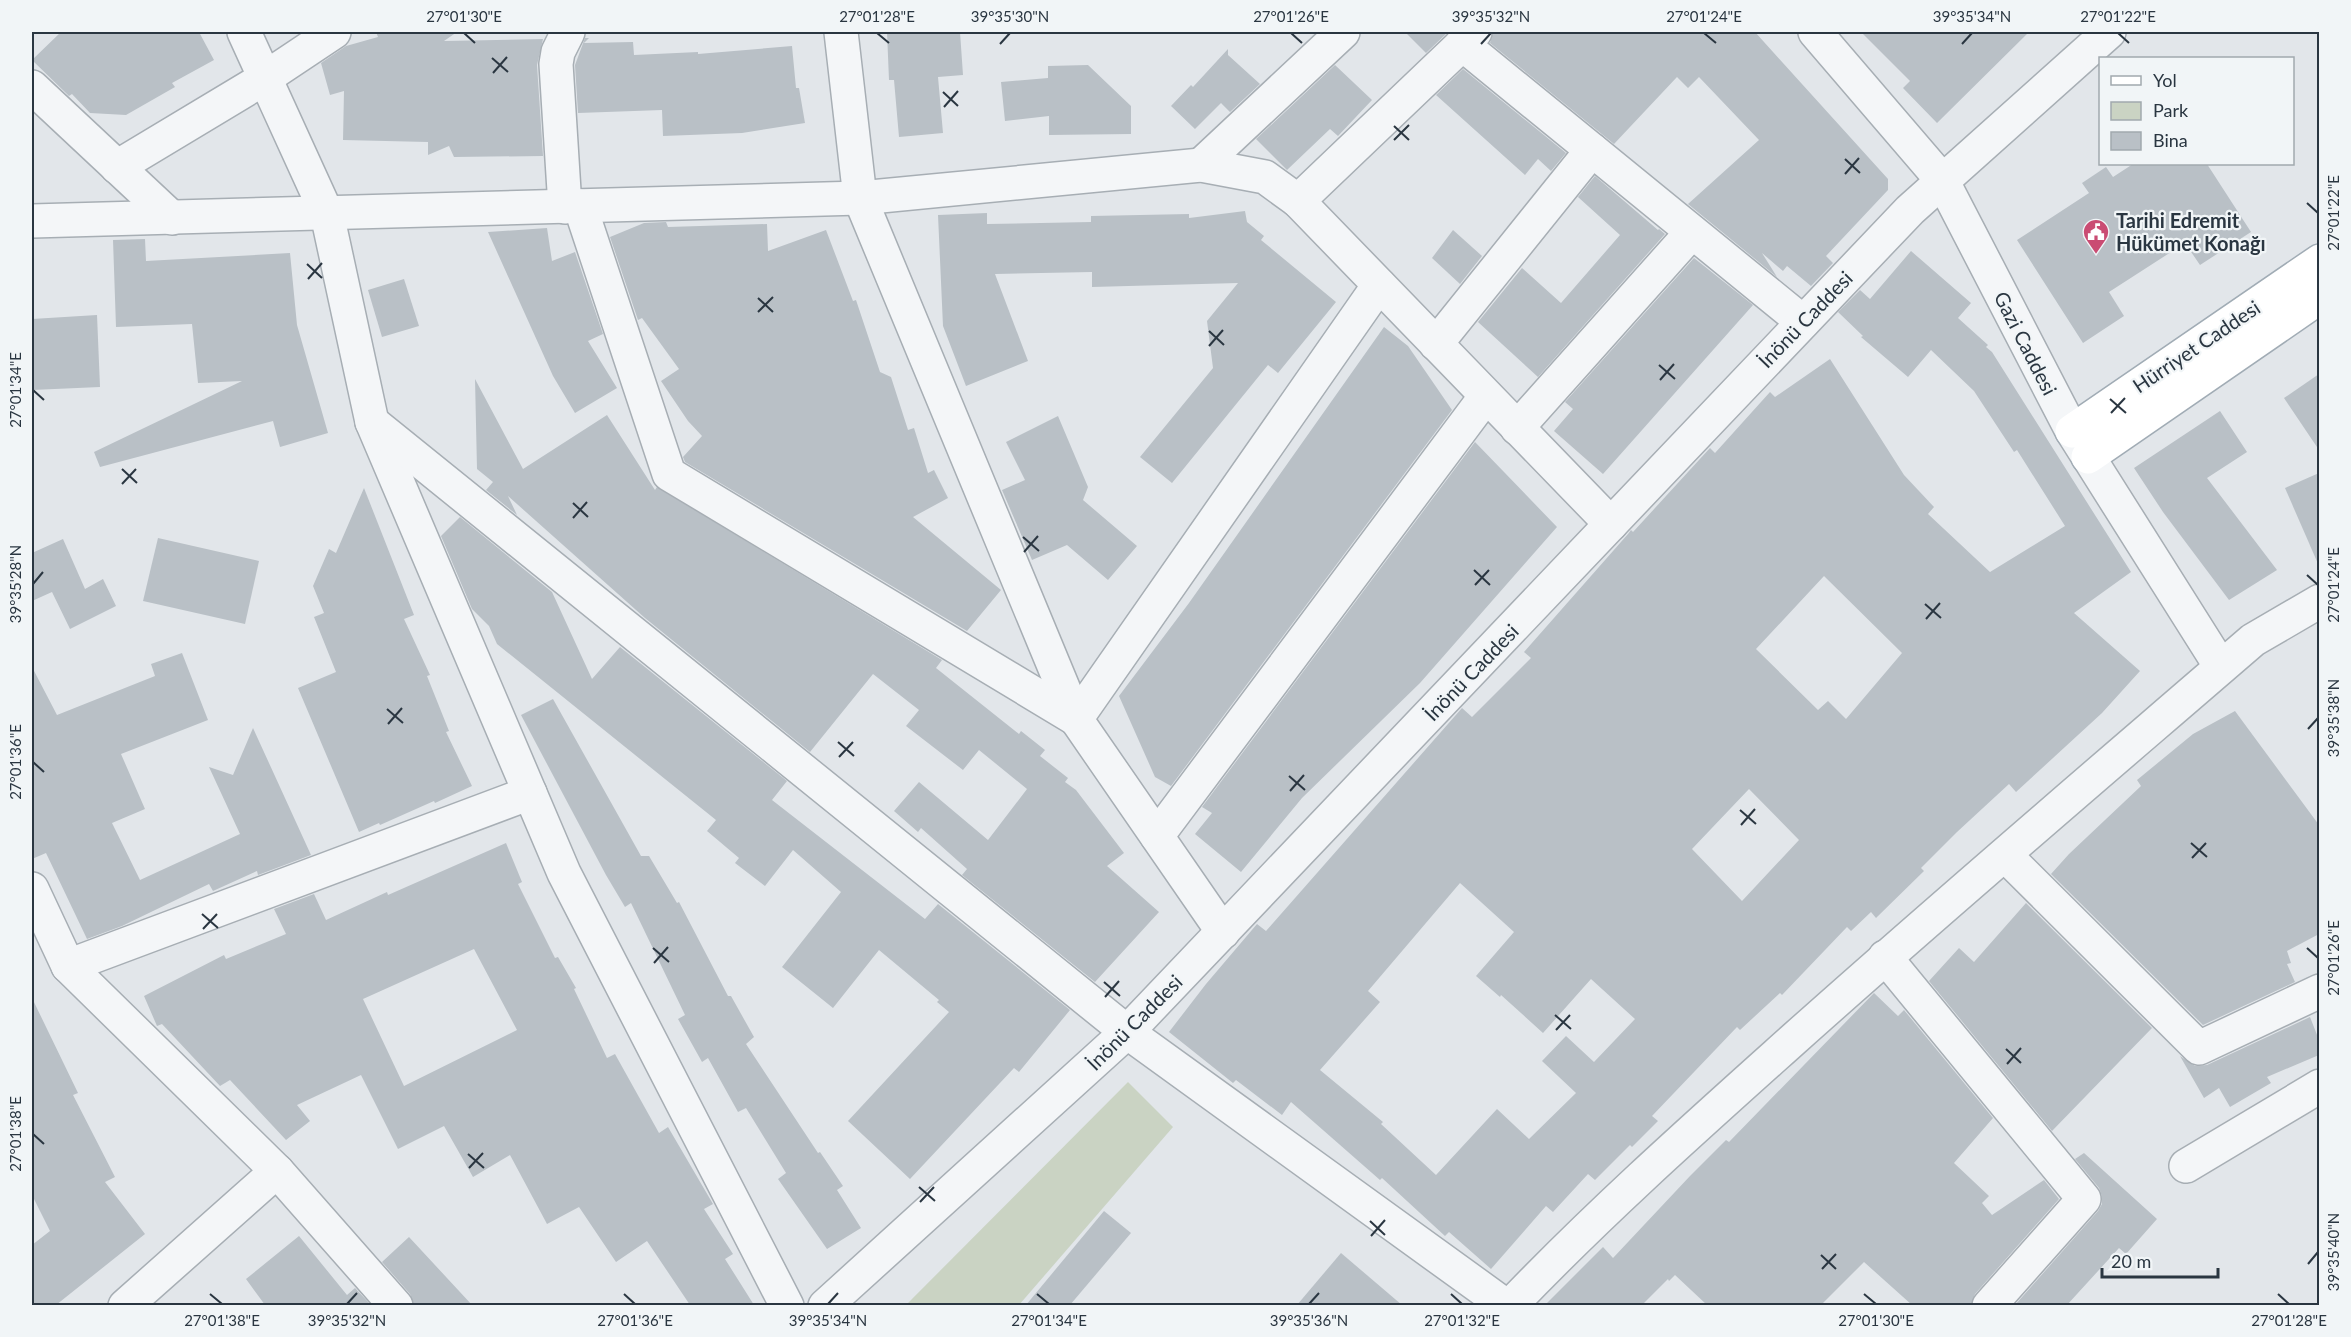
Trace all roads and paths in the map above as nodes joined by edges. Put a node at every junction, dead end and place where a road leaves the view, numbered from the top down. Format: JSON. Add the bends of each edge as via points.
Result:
{"nodes":[{"id":1,"x":244,"y":32,"type":"edge"},
{"id":2,"x":334,"y":32,"type":"edge"},
{"id":3,"x":567,"y":32,"type":"edge"},
{"id":4,"x":841,"y":32,"type":"edge"},
{"id":5,"x":1343,"y":32,"type":"edge"},
{"id":6,"x":1815,"y":32,"type":"edge"},
{"id":7,"x":2109,"y":32,"type":"edge"},
{"id":8,"x":1468,"y":38,"type":"edge"},
{"id":9,"x":265,"y":78,"type":"junction"},
{"id":10,"x":32,"y":87,"type":"edge"},
{"id":11,"x":1592,"y":150,"type":"junction"},
{"id":12,"x":1201,"y":165,"type":"junction"},
{"id":13,"x":117,"y":166,"type":"junction"},
{"id":14,"x":1942,"y":180,"type":"junction"},
{"id":15,"x":860,"y":198,"type":"junction"},
{"id":16,"x":1298,"y":201,"type":"junction"},
{"id":17,"x":572,"y":206,"type":"junction"},
{"id":18,"x":327,"y":214,"type":"junction"},
{"id":19,"x":172,"y":218,"type":"junction"},
{"id":20,"x":32,"y":221,"type":"edge"},
{"id":21,"x":1692,"y":232,"type":"junction"},
{"id":22,"x":2319,"y":261,"type":"edge"},
{"id":23,"x":1379,"y":285,"type":"junction"},
{"id":24,"x":2319,"y":297,"type":"edge"},
{"id":25,"x":1803,"y":322,"type":"junction"},
{"id":26,"x":1436,"y":344,"type":"junction"},
{"id":27,"x":1486,"y":396,"type":"junction"},
{"id":28,"x":372,"y":422,"type":"junction"},
{"id":29,"x":1517,"y":428,"type":"junction"},
{"id":30,"x":2080,"y":444,"type":"junction"},
{"id":31,"x":1611,"y":524,"type":"junction"},
{"id":32,"x":2319,"y":601,"type":"edge"},
{"id":33,"x":2221,"y":667,"type":"junction"},
{"id":34,"x":1076,"y":718,"type":"junction"},
{"id":35,"x":530,"y":794,"type":"junction"},
{"id":36,"x":1157,"y":836,"type":"junction"},
{"id":37,"x":2005,"y":855,"type":"junction"},
{"id":38,"x":32,"y":889,"type":"edge"},
{"id":39,"x":1223,"y":932,"type":"junction"},
{"id":40,"x":1886,"y":957,"type":"junction"},
{"id":41,"x":68,"y":966,"type":"junction"},
{"id":42,"x":2319,"y":992,"type":"edge"},
{"id":43,"x":1127,"y":1032,"type":"junction"},
{"id":44,"x":2319,"y":1086,"type":"edge"},
{"id":45,"x":2186,"y":1166,"type":"dead end"},
{"id":46,"x":277,"y":1171,"type":"junction"},
{"id":47,"x":125,"y":1305,"type":"edge"},
{"id":48,"x":396,"y":1305,"type":"edge"},
{"id":49,"x":787,"y":1305,"type":"edge"},
{"id":50,"x":825,"y":1305,"type":"edge"},
{"id":51,"x":1508,"y":1305,"type":"edge"},
{"id":52,"x":1989,"y":1305,"type":"edge"}],
"edges":[{"from":1,"to":9,"type":"street"},
{"from":2,"to":9,"type":"street"},
{"from":3,"to":17,"type":"street","via":[[556,64]]},
{"from":4,"to":15,"type":"street"},
{"from":5,"to":12,"type":"street"},
{"from":6,"to":14,"type":"street","name":"Gazi Caddesi"},
{"from":7,"to":14,"type":"street","name":"İnönü Caddesi"},
{"from":8,"to":11,"type":"street"},
{"from":8,"to":16,"type":"street"},
{"from":9,"to":13,"type":"street"},
{"from":9,"to":18,"type":"street"},
{"from":10,"to":13,"type":"street"},
{"from":11,"to":21,"type":"street"},
{"from":11,"to":26,"type":"street"},
{"from":12,"to":15,"type":"street"},
{"from":12,"to":16,"type":"street","via":[[1265,177]]},
{"from":13,"to":19,"type":"street"},
{"from":14,"to":25,"type":"street","name":"İnönü Caddesi"},
{"from":14,"to":30,"type":"street","name":"Gazi Caddesi"},
{"from":15,"to":17,"type":"street"},
{"from":15,"to":34,"type":"street"},
{"from":16,"to":23,"type":"street"},
{"from":17,"to":18,"type":"street"},
{"from":17,"to":34,"type":"street","via":[[669,474]]},
{"from":18,"to":19,"type":"street"},
{"from":18,"to":28,"type":"street"},
{"from":19,"to":20,"type":"street"},
{"from":21,"to":25,"type":"street"},
{"from":21,"to":29,"type":"street"},
{"from":22,"to":30,"type":"main road","name":"Hürriyet Caddesi"},
{"from":23,"to":26,"type":"street"},
{"from":23,"to":34,"type":"street"},
{"from":24,"to":30,"type":"main road","name":"Hürriyet Caddesi"},
{"from":25,"to":31,"type":"street","name":"İnönü Caddesi"},
{"from":26,"to":27,"type":"street"},
{"from":27,"to":29,"type":"street"},
{"from":27,"to":36,"type":"street"},
{"from":28,"to":35,"type":"street"},
{"from":28,"to":43,"type":"street"},
{"from":29,"to":31,"type":"street"},
{"from":30,"to":33,"type":"street","name":"Gazi Caddesi"},
{"from":31,"to":39,"type":"street","name":"İnönü Caddesi"},
{"from":32,"to":33,"type":"street","via":[[2253,640]]},
{"from":33,"to":37,"type":"street"},
{"from":34,"to":36,"type":"street"},
{"from":35,"to":41,"type":"street"},
{"from":35,"to":49,"type":"street","via":[[564,873]]},
{"from":36,"to":39,"type":"street"},
{"from":37,"to":40,"type":"street"},
{"from":37,"to":42,"type":"street","via":[[2199,1048]]},
{"from":38,"to":41,"type":"street"},
{"from":39,"to":43,"type":"street","name":"İnönü Caddesi"},
{"from":40,"to":51,"type":"street","via":[[1683,1138]]},
{"from":40,"to":52,"type":"street","via":[[2084,1199]]},
{"from":41,"to":46,"type":"street"},
{"from":43,"to":50,"type":"street","name":"İnönü Caddesi"},
{"from":43,"to":51,"type":"street"},
{"from":44,"to":45,"type":"street"},
{"from":46,"to":47,"type":"street"},
{"from":46,"to":48,"type":"street"}]}
